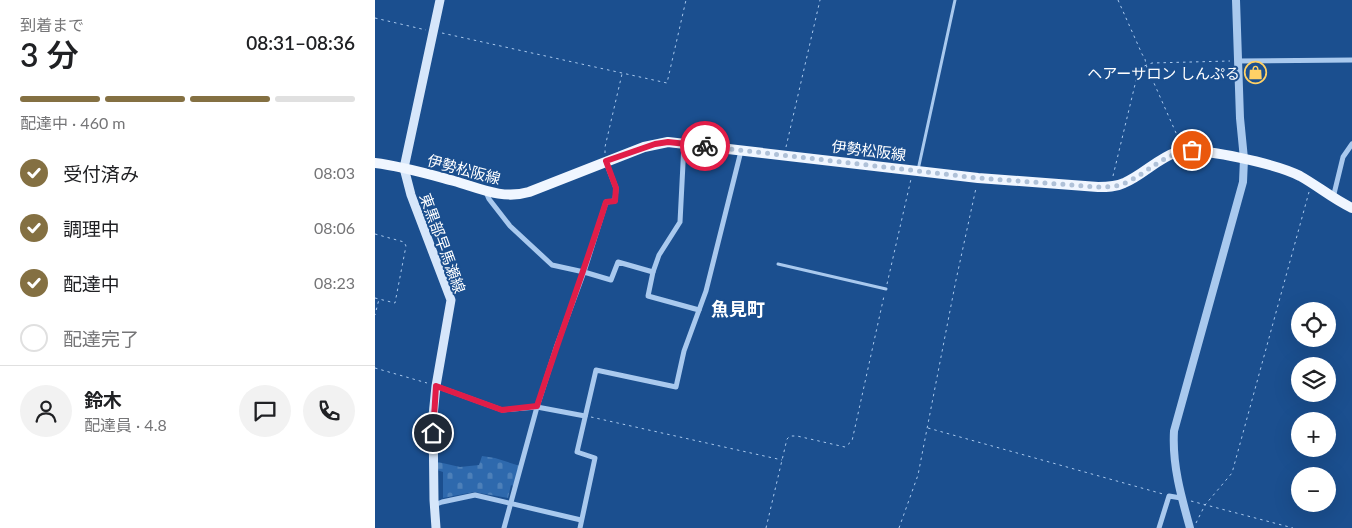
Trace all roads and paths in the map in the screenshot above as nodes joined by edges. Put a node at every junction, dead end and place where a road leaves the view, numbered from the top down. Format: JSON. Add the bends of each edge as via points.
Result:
{"nodes":[{"id":1,"x":440,"y":0,"type":"edge"},
{"id":2,"x":686,"y":0,"type":"edge"},
{"id":3,"x":820,"y":0,"type":"edge"},
{"id":4,"x":955,"y":0,"type":"edge"},
{"id":5,"x":1118,"y":0,"type":"edge"},
{"id":6,"x":1237,"y":0,"type":"edge"},
{"id":7,"x":375,"y":18,"type":"edge"},
{"id":8,"x":433,"y":31,"type":"junction"},
{"id":9,"x":1352,"y":60,"type":"edge"},
{"id":10,"x":1238,"y":61,"type":"junction"},
{"id":11,"x":1146,"y":65,"type":"junction"},
{"id":12,"x":622,"y":73,"type":"junction"},
{"id":13,"x":684,"y":144,"type":"junction"},
{"id":14,"x":1352,"y":144,"type":"edge"},
{"id":15,"x":741,"y":150,"type":"junction"},
{"id":16,"x":1186,"y":151,"type":"junction"},
{"id":17,"x":785,"y":155,"type":"junction"},
{"id":18,"x":1244,"y":159,"type":"junction"},
{"id":19,"x":606,"y":161,"type":"junction"},
{"id":20,"x":375,"y":163,"type":"edge"},
{"id":21,"x":404,"y":168,"type":"junction"},
{"id":22,"x":915,"y":171,"type":"junction"},
{"id":23,"x":978,"y":178,"type":"junction"},
{"id":24,"x":1313,"y":184,"type":"junction"},
{"id":25,"x":1114,"y":186,"type":"junction"},
{"id":26,"x":486,"y":191,"type":"junction"},
{"id":27,"x":1333,"y":199,"type":"junction"},
{"id":28,"x":1352,"y":208,"type":"edge"},
{"id":29,"x":375,"y":234,"type":"edge"},
{"id":30,"x":778,"y":264,"type":"dead end"},
{"id":31,"x":584,"y":272,"type":"junction"},
{"id":32,"x":653,"y":272,"type":"junction"},
{"id":33,"x":886,"y":289,"type":"junction"},
{"id":34,"x":375,"y":298,"type":"edge"},
{"id":35,"x":379,"y":299,"type":"junction"},
{"id":36,"x":699,"y":310,"type":"junction"},
{"id":37,"x":375,"y":315,"type":"edge"},
{"id":38,"x":375,"y":368,"type":"edge"},
{"id":39,"x":436,"y":386,"type":"junction"},
{"id":40,"x":537,"y":406,"type":"junction"},
{"id":41,"x":585,"y":416,"type":"junction"},
{"id":42,"x":928,"y":428,"type":"junction"},
{"id":43,"x":782,"y":460,"type":"junction"},
{"id":44,"x":1169,"y":496,"type":"junction"},
{"id":45,"x":1181,"y":498,"type":"junction"},
{"id":46,"x":509,"y":504,"type":"junction"},
{"id":47,"x":434,"y":505,"type":"junction"},
{"id":48,"x":1205,"y":505,"type":"junction"},
{"id":49,"x":581,"y":520,"type":"junction"},
{"id":50,"x":436,"y":528,"type":"edge"},
{"id":51,"x":504,"y":528,"type":"edge"},
{"id":52,"x":580,"y":528,"type":"edge"},
{"id":53,"x":766,"y":528,"type":"edge"},
{"id":54,"x":899,"y":528,"type":"edge"},
{"id":55,"x":1159,"y":528,"type":"edge"},
{"id":56,"x":1189,"y":528,"type":"edge"},
{"id":57,"x":1194,"y":528,"type":"edge"},
{"id":58,"x":1293,"y":528,"type":"edge"}],
"edges":[{"from":1,"to":8,"type":"main road","name":"東黒部早馬瀬線"},
{"from":2,"to":12,"type":"path","via":[[667,83]]},
{"from":3,"to":17,"type":"path"},
{"from":4,"to":22,"type":"lane"},
{"from":5,"to":11,"type":"path"},
{"from":6,"to":10,"type":"street"},
{"from":7,"to":8,"type":"path"},
{"from":8,"to":12,"type":"path"},
{"from":8,"to":21,"type":"main road","name":"東黒部早馬瀬線"},
{"from":9,"to":10,"type":"street"},
{"from":10,"to":11,"type":"path"},
{"from":10,"to":18,"type":"street"},
{"from":11,"to":16,"type":"path","via":[[1176,137]]},
{"from":11,"to":25,"type":"path","via":[[1139,68],[1112,180]]},
{"from":12,"to":19,"type":"path","via":[[605,147]]},
{"from":13,"to":15,"type":"main road","name":"伊勢松阪線"},
{"from":13,"to":19,"type":"main road","name":"伊勢松阪線","via":[[655,144]]},
{"from":13,"to":32,"type":"street","via":[[680,222],[659,254]]},
{"from":14,"to":27,"type":"street","via":[[1343,157]]},
{"from":15,"to":17,"type":"main road","name":"伊勢松阪線"},
{"from":15,"to":36,"type":"street"},
{"from":16,"to":18,"type":"main road","name":"伊勢松阪線","via":[[1205,151]]},
{"from":16,"to":25,"type":"main road","name":"伊勢松阪線","via":[[1169,155],[1125,183]]},
{"from":17,"to":22,"type":"main road","name":"伊勢松阪線"},
{"from":18,"to":24,"type":"main road","name":"伊勢松阪線","via":[[1283,169]]},
{"from":18,"to":45,"type":"street","via":[[1239,196],[1174,431],[1174,458]]},
{"from":19,"to":26,"type":"main road","name":"伊勢松阪線","via":[[520,194],[501,195]]},
{"from":19,"to":31,"type":"street","via":[[616,188],[615,201],[606,202]]},
{"from":20,"to":21,"type":"main road","name":"伊勢松阪線"},
{"from":21,"to":26,"type":"main road","name":"伊勢松阪線"},
{"from":21,"to":39,"type":"main road","name":"東黒部早馬瀬線","via":[[451,300]]},
{"from":22,"to":23,"type":"main road","name":"伊勢松阪線"},
{"from":22,"to":33,"type":"path"},
{"from":23,"to":25,"type":"main road","name":"伊勢松阪線","via":[[1086,187]]},
{"from":23,"to":42,"type":"path"},
{"from":24,"to":27,"type":"main road","name":"伊勢松阪線"},
{"from":24,"to":48,"type":"path","via":[[1232,473]]},
{"from":26,"to":31,"type":"street","via":[[510,226],[553,265]]},
{"from":27,"to":28,"type":"main road","name":"伊勢松阪線"},
{"from":29,"to":35,"type":"path","via":[[404,242],[406,246],[395,303]]},
{"from":30,"to":33,"type":"lane"},
{"from":31,"to":32,"type":"street","via":[[611,280],[618,262]]},
{"from":31,"to":40,"type":"street"},
{"from":32,"to":36,"type":"street","via":[[648,296]]},
{"from":33,"to":43,"type":"path","via":[[852,442],[841,447],[790,436]]},
{"from":34,"to":35,"type":"path"},
{"from":35,"to":37,"type":"path"},
{"from":36,"to":41,"type":"street","via":[[684,351],[676,387],[596,370]]},
{"from":38,"to":39,"type":"path"},
{"from":39,"to":40,"type":"street","via":[[502,410]]},
{"from":39,"to":47,"type":"main road","name":"東黒部早馬瀬線"},
{"from":40,"to":41,"type":"street"},
{"from":40,"to":46,"type":"street"},
{"from":41,"to":43,"type":"path"},
{"from":41,"to":49,"type":"street","via":[[577,452],[595,458]]},
{"from":42,"to":44,"type":"path"},
{"from":42,"to":54,"type":"path","via":[[918,475]]},
{"from":43,"to":53,"type":"path"},
{"from":44,"to":45,"type":"street"},
{"from":44,"to":55,"type":"street"},
{"from":45,"to":48,"type":"path"},
{"from":45,"to":56,"type":"street"},
{"from":46,"to":47,"type":"street","via":[[475,495]]},
{"from":46,"to":49,"type":"street"},
{"from":46,"to":51,"type":"street"},
{"from":47,"to":50,"type":"main road","name":"東黒部早馬瀬線"},
{"from":48,"to":57,"type":"path"},
{"from":48,"to":58,"type":"path"},
{"from":49,"to":52,"type":"street"}]}
